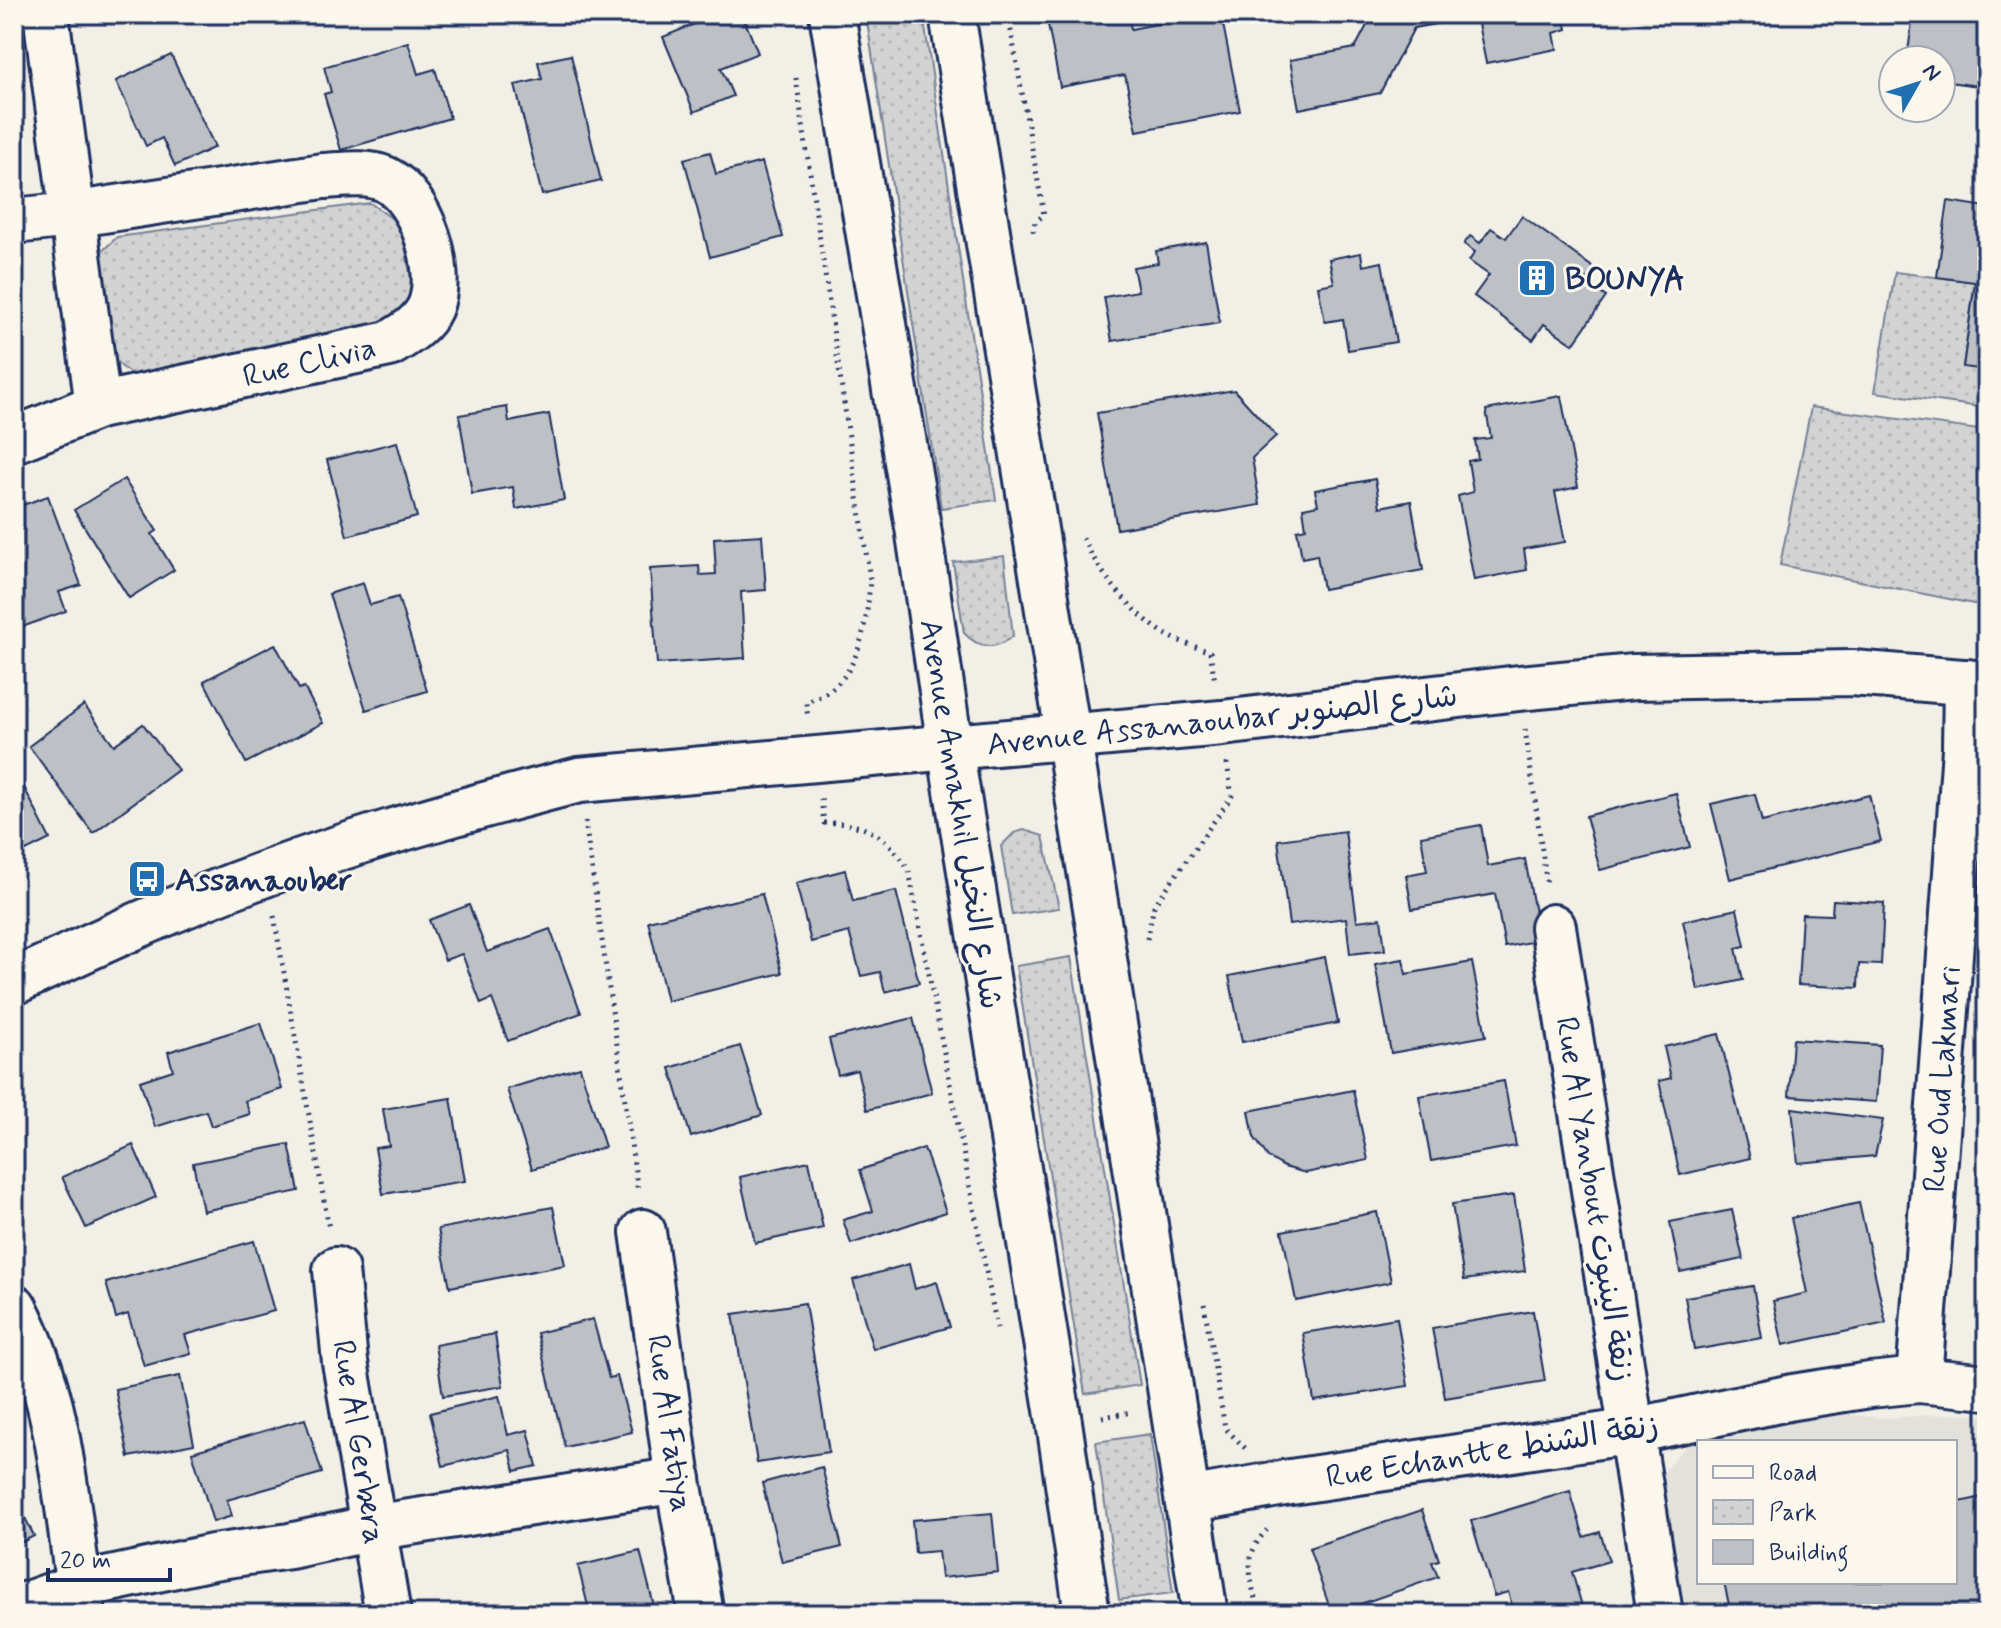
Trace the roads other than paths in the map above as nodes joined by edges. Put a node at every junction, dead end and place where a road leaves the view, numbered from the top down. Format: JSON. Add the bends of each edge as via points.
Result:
{"nodes":[{"id":1,"x":46,"y":14,"type":"edge"},
{"id":2,"x":832,"y":14,"type":"edge"},
{"id":3,"x":952,"y":14,"type":"edge"},
{"id":4,"x":71,"y":215,"type":"junction"},
{"id":5,"x":14,"y":221,"type":"edge"},
{"id":6,"x":98,"y":406,"type":"junction"},
{"id":7,"x":14,"y":440,"type":"edge"},
{"id":8,"x":1976,"y":683,"type":"edge"},
{"id":9,"x":1068,"y":736,"type":"junction"},
{"id":10,"x":950,"y":747,"type":"junction"},
{"id":11,"x":1553,"y":927,"type":"road end"},
{"id":12,"x":14,"y":982,"type":"edge"},
{"id":13,"x":643,"y":1232,"type":"road end"},
{"id":14,"x":336,"y":1270,"type":"road end"},
{"id":15,"x":14,"y":1307,"type":"edge"},
{"id":16,"x":1919,"y":1380,"type":"junction"},
{"id":17,"x":1987,"y":1387,"type":"edge"},
{"id":18,"x":1633,"y":1431,"type":"junction"},
{"id":19,"x":678,"y":1480,"type":"junction"},
{"id":20,"x":1188,"y":1500,"type":"junction"},
{"id":21,"x":372,"y":1528,"type":"junction"},
{"id":22,"x":80,"y":1600,"type":"edge"},
{"id":23,"x":14,"y":1609,"type":"edge"},
{"id":24,"x":388,"y":1614,"type":"edge"},
{"id":25,"x":701,"y":1614,"type":"edge"},
{"id":26,"x":1087,"y":1614,"type":"edge"},
{"id":27,"x":1205,"y":1614,"type":"edge"},
{"id":28,"x":1660,"y":1614,"type":"edge"}],
"edges":[{"from":1,"to":4,"type":"street"},
{"from":2,"to":10,"type":"street","name":"Avenue Annakhil شارع النخيل"},
{"from":3,"to":9,"type":"street"},
{"from":4,"to":5,"type":"street","name":"Rue Clivia"},
{"from":4,"to":6,"type":"street"},
{"from":4,"to":6,"type":"street","name":"Rue Clivia","via":[[323,176],[365,175],[383,178],[410,201],[421,218],[434,271],[431,305],[410,331],[389,344]]},
{"from":6,"to":7,"type":"street","name":"Rue Clivia"},
{"from":8,"to":9,"type":"street","name":"Avenue Assanaoubar شارع الصنوبر","via":[[1852,673],[1634,677]]},
{"from":8,"to":16,"type":"street","name":"Rue Oud Lakmari","via":[[1965,749]]},
{"from":9,"to":10,"type":"street","name":"Avenue Assanaoubar شارع الصنوبر"},
{"from":9,"to":20,"type":"street"},
{"from":10,"to":12,"type":"street","name":"Avenue Assanaoubar شارع الصنوبر","via":[[579,780],[266,873]]},
{"from":10,"to":26,"type":"street","name":"Avenue Annakhil شارع النخيل"},
{"from":11,"to":18,"type":"street","name":"Rue Al Yanbout زنقة الينبوت"},
{"from":13,"to":19,"type":"street","name":"Rue Al Fatiya"},
{"from":14,"to":21,"type":"street","name":"Rue Al Gerbera"},
{"from":15,"to":22,"type":"street","via":[[47,1395]]},
{"from":16,"to":17,"type":"street","name":"Rue Echantte زنقة الشنط"},
{"from":16,"to":18,"type":"street","name":"Rue Echantte زنقة الشنط","via":[[1793,1397]]},
{"from":18,"to":20,"type":"street","name":"Rue Echantte زنقة الشنط"},
{"from":18,"to":28,"type":"street","name":"Rue Al Yanbout زنقة الينبوت"},
{"from":19,"to":21,"type":"street"},
{"from":19,"to":25,"type":"street","name":"Rue Al Fatiya"},
{"from":20,"to":27,"type":"street"},
{"from":21,"to":22,"type":"street"},
{"from":21,"to":24,"type":"street","name":"Rue Al Gerbera"},
{"from":22,"to":23,"type":"street"}]}
